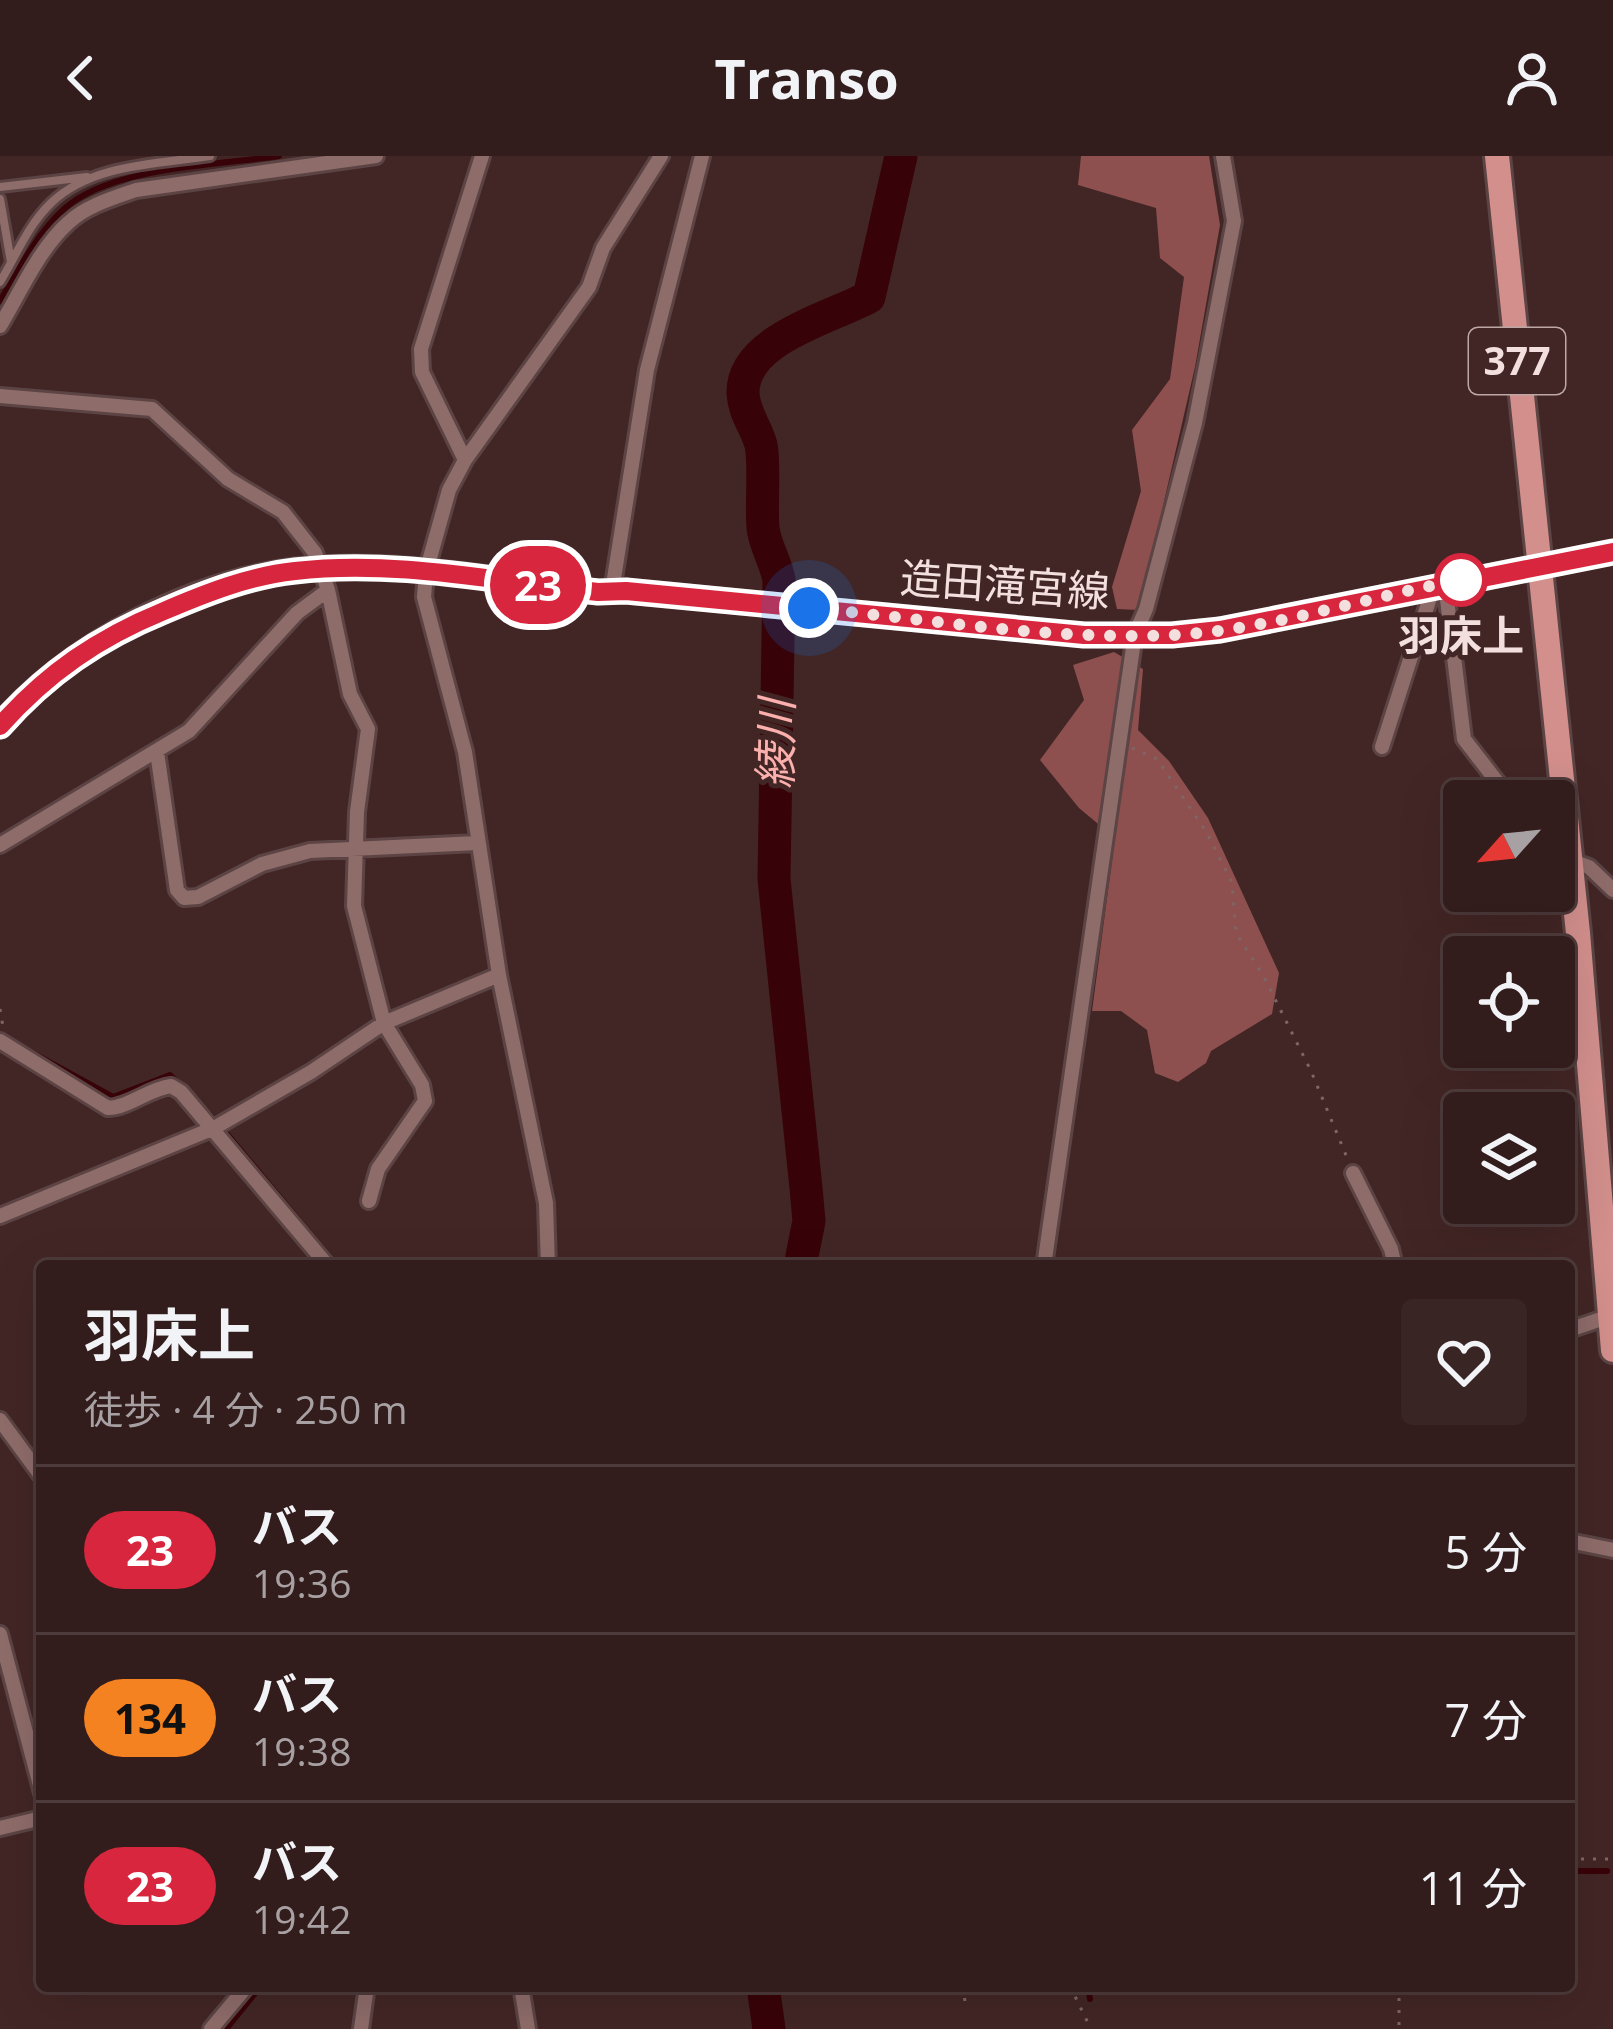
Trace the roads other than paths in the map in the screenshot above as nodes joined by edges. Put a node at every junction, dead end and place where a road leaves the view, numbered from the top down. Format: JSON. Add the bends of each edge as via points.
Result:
{"nodes":[{"id":1,"x":210,"y":156,"type":"edge"},
{"id":2,"x":376,"y":156,"type":"edge"},
{"id":3,"x":482,"y":156,"type":"edge"},
{"id":4,"x":661,"y":156,"type":"edge"},
{"id":5,"x":702,"y":156,"type":"edge"},
{"id":6,"x":1223,"y":156,"type":"edge"},
{"id":7,"x":1496,"y":156,"type":"edge"},
{"id":8,"x":88,"y":177,"type":"junction"},
{"id":9,"x":0,"y":187,"type":"edge"},
{"id":10,"x":1,"y":203,"type":"edge"},
{"id":11,"x":11,"y":263,"type":"junction"},
{"id":12,"x":0,"y":282,"type":"edge"},
{"id":13,"x":0,"y":326,"type":"edge"},
{"id":14,"x":0,"y":396,"type":"edge"},
{"id":15,"x":465,"y":460,"type":"junction"},
{"id":16,"x":1613,"y":552,"type":"edge"},
{"id":17,"x":1538,"y":566,"type":"junction"},
{"id":18,"x":426,"y":572,"type":"junction"},
{"id":19,"x":324,"y":579,"type":"junction"},
{"id":20,"x":1440,"y":584,"type":"junction"},
{"id":21,"x":612,"y":591,"type":"junction"},
{"id":22,"x":1135,"y":634,"type":"junction"},
{"id":23,"x":0,"y":726,"type":"edge"},
{"id":24,"x":1382,"y":747,"type":"dead end"},
{"id":25,"x":157,"y":752,"type":"junction"},
{"id":26,"x":1496,"y":780,"type":"edge"},
{"id":27,"x":1558,"y":780,"type":"edge"},
{"id":28,"x":477,"y":843,"type":"junction"},
{"id":29,"x":0,"y":844,"type":"edge"},
{"id":30,"x":357,"y":846,"type":"junction"},
{"id":31,"x":1575,"y":856,"type":"edge"},
{"id":32,"x":1613,"y":890,"type":"edge"},
{"id":33,"x":1575,"y":912,"type":"edge"},
{"id":34,"x":1578,"y":933,"type":"junction"},
{"id":35,"x":1575,"y":936,"type":"edge"},
{"id":36,"x":499,"y":975,"type":"junction"},
{"id":37,"x":384,"y":1023,"type":"junction"},
{"id":38,"x":0,"y":1041,"type":"edge"},
{"id":39,"x":214,"y":1128,"type":"junction"},
{"id":40,"x":1353,"y":1173,"type":"road end"},
{"id":41,"x":369,"y":1201,"type":"dead end"},
{"id":42,"x":0,"y":1216,"type":"edge"},
{"id":43,"x":323,"y":1260,"type":"edge"},
{"id":44,"x":548,"y":1260,"type":"edge"},
{"id":45,"x":1046,"y":1260,"type":"edge"},
{"id":46,"x":1394,"y":1260,"type":"edge"},
{"id":47,"x":1612,"y":1316,"type":"edge"},
{"id":48,"x":1575,"y":1328,"type":"edge"},
{"id":49,"x":1613,"y":1350,"type":"edge"},
{"id":50,"x":0,"y":1420,"type":"edge"},
{"id":51,"x":36,"y":1469,"type":"edge"},
{"id":52,"x":1575,"y":1542,"type":"edge"},
{"id":53,"x":1613,"y":1550,"type":"edge"},
{"id":54,"x":0,"y":1634,"type":"edge"},
{"id":55,"x":36,"y":1770,"type":"edge"},
{"id":56,"x":36,"y":1819,"type":"edge"},
{"id":57,"x":0,"y":1828,"type":"edge"},
{"id":58,"x":242,"y":1992,"type":"edge"},
{"id":59,"x":367,"y":1992,"type":"edge"},
{"id":60,"x":522,"y":1992,"type":"edge"},
{"id":61,"x":212,"y":2029,"type":"edge"},
{"id":62,"x":361,"y":2029,"type":"edge"},
{"id":63,"x":527,"y":2029,"type":"edge"}],
"edges":[{"from":1,"to":8,"type":"lane"},
{"from":2,"to":13,"type":"street","via":[[105,201],[54,238]]},
{"from":3,"to":15,"type":"street","via":[[422,349],[422,372]]},
{"from":4,"to":15,"type":"street","via":[[603,248],[589,286]]},
{"from":5,"to":21,"type":"street","via":[[647,370]]},
{"from":6,"to":22,"type":"street","via":[[1234,221],[1217,314]]},
{"from":7,"to":17,"type":"highway","number":"377"},
{"from":8,"to":9,"type":"lane"},
{"from":8,"to":11,"type":"lane","via":[[51,202]]},
{"from":10,"to":11,"type":"lane"},
{"from":11,"to":12,"type":"lane"},
{"from":14,"to":19,"type":"street","via":[[152,410],[228,479],[283,512]]},
{"from":15,"to":18,"type":"street"},
{"from":16,"to":17,"type":"main road","name":"造田滝宮線"},
{"from":17,"to":20,"type":"main road","name":"造田滝宮線"},
{"from":17,"to":27,"type":"highway","number":"377"},
{"from":18,"to":19,"type":"main road","name":"造田滝宮線"},
{"from":18,"to":21,"type":"main road","name":"造田滝宮線"},
{"from":18,"to":28,"type":"street","via":[[427,617],[465,752]]},
{"from":19,"to":23,"type":"main road","name":"造田滝宮線","via":[[264,576],[105,637],[60,666]]},
{"from":19,"to":25,"type":"street","via":[[189,731]]},
{"from":19,"to":30,"type":"street","via":[[350,694],[368,729]]},
{"from":20,"to":22,"type":"main road","name":"造田滝宮線","via":[[1220,630]]},
{"from":20,"to":24,"type":"street"},
{"from":20,"to":26,"type":"street","via":[[1464,739]]},
{"from":21,"to":22,"type":"main road","name":"造田滝宮線"},
{"from":22,"to":45,"type":"street"},
{"from":25,"to":29,"type":"street"},
{"from":25,"to":30,"type":"street","via":[[184,898],[262,864]]},
{"from":28,"to":30,"type":"street"},
{"from":28,"to":36,"type":"street"},
{"from":30,"to":37,"type":"street","via":[[354,906]]},
{"from":31,"to":32,"type":"street"},
{"from":33,"to":34,"type":"highway","number":"377"},
{"from":34,"to":35,"type":"street"},
{"from":34,"to":47,"type":"highway","number":"377"},
{"from":36,"to":37,"type":"street"},
{"from":36,"to":44,"type":"street","via":[[546,1203]]},
{"from":37,"to":39,"type":"street"},
{"from":37,"to":41,"type":"street","via":[[425,1101],[377,1169]]},
{"from":38,"to":39,"type":"street","via":[[108,1108],[170,1086]]},
{"from":39,"to":42,"type":"street"},
{"from":39,"to":43,"type":"street"},
{"from":40,"to":46,"type":"street"},
{"from":47,"to":48,"type":"street"},
{"from":47,"to":49,"type":"highway","number":"377"},
{"from":50,"to":51,"type":"street"},
{"from":52,"to":53,"type":"street"},
{"from":54,"to":55,"type":"street"},
{"from":56,"to":57,"type":"street"},
{"from":58,"to":61,"type":"street"},
{"from":59,"to":62,"type":"street"},
{"from":60,"to":63,"type":"street"}]}
